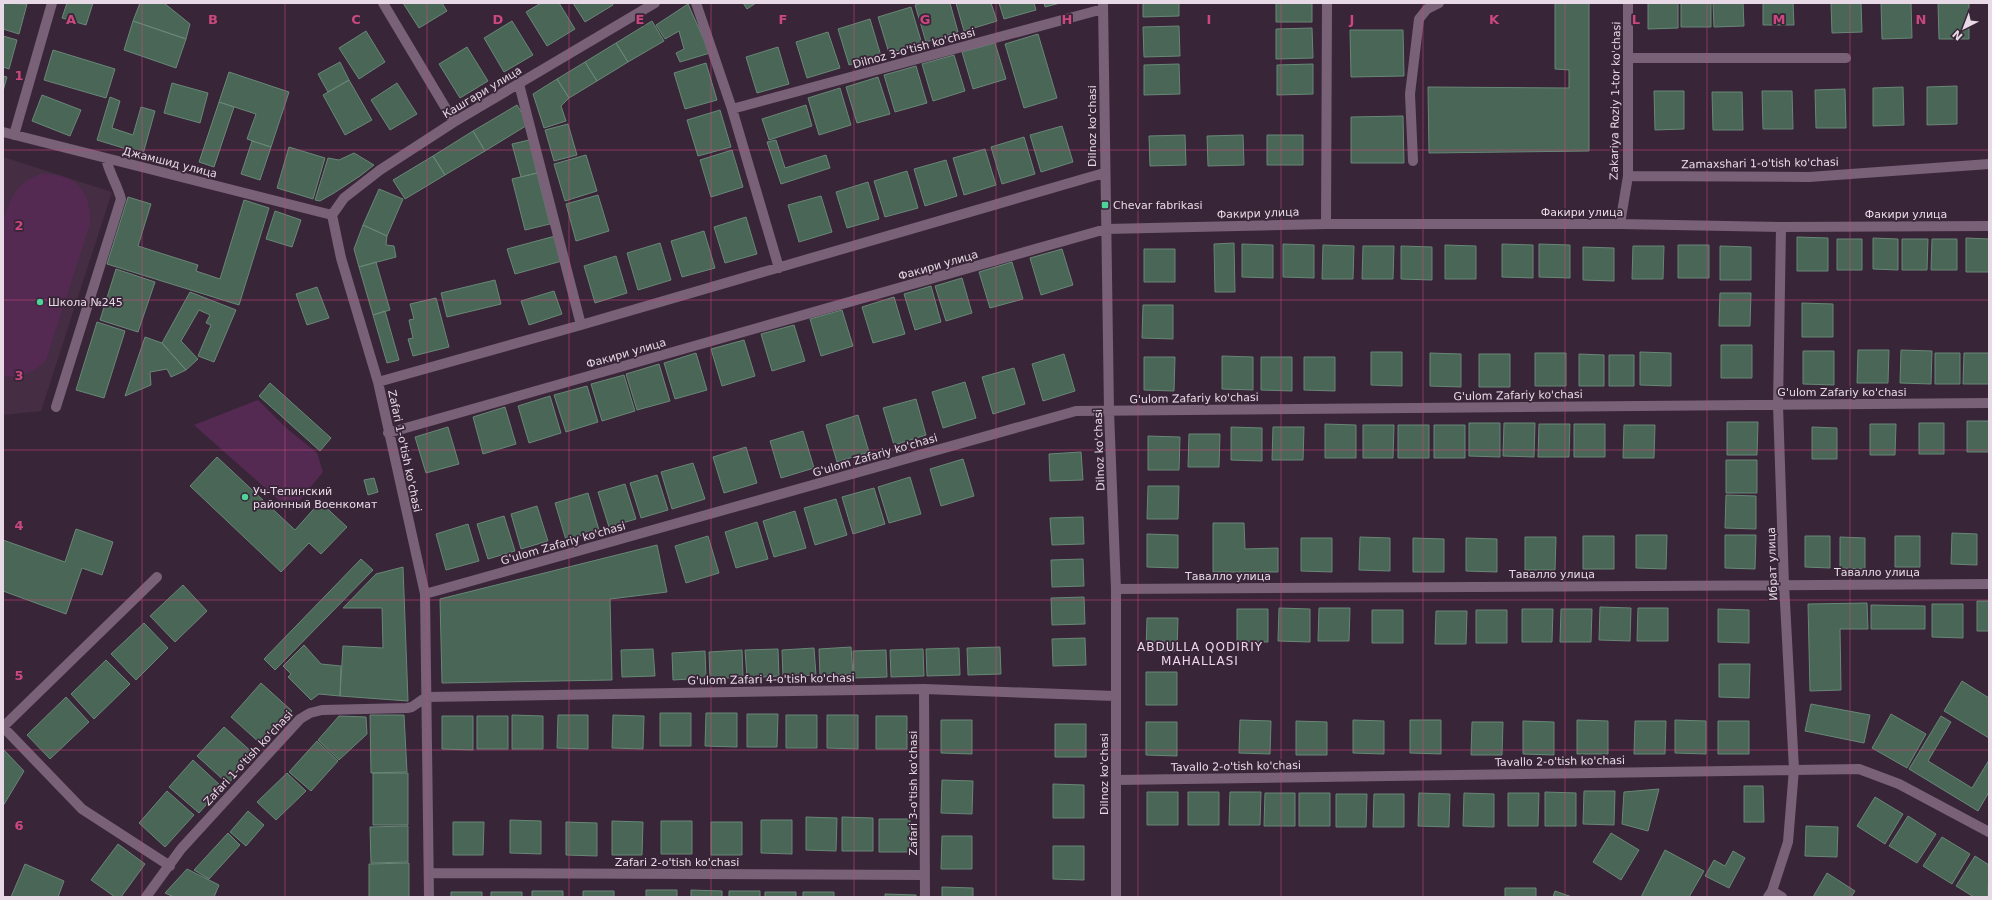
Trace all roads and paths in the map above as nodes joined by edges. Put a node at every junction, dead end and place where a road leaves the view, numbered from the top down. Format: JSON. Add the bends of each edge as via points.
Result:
{"nodes":[{"id":1,"x":52,"y":3,"type":"edge"},
{"id":2,"x":383,"y":3,"type":"edge"},
{"id":3,"x":655,"y":3,"type":"edge"},
{"id":4,"x":696,"y":3,"type":"edge"},
{"id":5,"x":1327,"y":3,"type":"edge"},
{"id":6,"x":1439,"y":3,"type":"edge"},
{"id":7,"x":1628,"y":3,"type":"edge"},
{"id":8,"x":1103,"y":6,"type":"edge"},
{"id":9,"x":1628,"y":58,"type":"junction"},
{"id":10,"x":1846,"y":58,"type":"dead end"},
{"id":11,"x":519,"y":84,"type":"junction"},
{"id":12,"x":732,"y":109,"type":"junction"},
{"id":13,"x":454,"y":122,"type":"junction"},
{"id":14,"x":3,"y":132,"type":"edge"},
{"id":15,"x":14,"y":135,"type":"junction"},
{"id":16,"x":106,"y":158,"type":"junction"},
{"id":17,"x":1413,"y":161,"type":"dead end"},
{"id":18,"x":1989,"y":164,"type":"edge"},
{"id":19,"x":1104,"y":173,"type":"junction"},
{"id":20,"x":1628,"y":176,"type":"junction"},
{"id":21,"x":332,"y":215,"type":"junction"},
{"id":22,"x":1326,"y":224,"type":"junction"},
{"id":23,"x":1620,"y":224,"type":"junction"},
{"id":24,"x":1989,"y":226,"type":"edge"},
{"id":25,"x":1781,"y":227,"type":"junction"},
{"id":26,"x":1106,"y":230,"type":"junction"},
{"id":27,"x":779,"y":268,"type":"junction"},
{"id":28,"x":581,"y":325,"type":"junction"},
{"id":29,"x":378,"y":382,"type":"junction"},
{"id":30,"x":1989,"y":403,"type":"edge"},
{"id":31,"x":1778,"y":405,"type":"junction"},
{"id":32,"x":56,"y":407,"type":"dead end"},
{"id":33,"x":1109,"y":411,"type":"junction"},
{"id":34,"x":388,"y":434,"type":"junction"},
{"id":35,"x":157,"y":577,"type":"dead end"},
{"id":36,"x":1784,"y":584,"type":"junction"},
{"id":37,"x":1989,"y":584,"type":"edge"},
{"id":38,"x":1116,"y":589,"type":"junction"},
{"id":39,"x":425,"y":594,"type":"junction"},
{"id":40,"x":924,"y":689,"type":"junction"},
{"id":41,"x":1115,"y":696,"type":"junction"},
{"id":42,"x":426,"y":697,"type":"junction"},
{"id":43,"x":3,"y":727,"type":"edge"},
{"id":44,"x":1794,"y":769,"type":"junction"},
{"id":45,"x":1117,"y":780,"type":"junction"},
{"id":46,"x":1988,"y":828,"type":"edge"},
{"id":47,"x":170,"y":866,"type":"junction"},
{"id":48,"x":429,"y":873,"type":"junction"},
{"id":49,"x":925,"y":875,"type":"junction"},
{"id":50,"x":1770,"y":894,"type":"edge"},
{"id":51,"x":146,"y":897,"type":"edge"},
{"id":52,"x":429,"y":897,"type":"edge"},
{"id":53,"x":925,"y":897,"type":"edge"},
{"id":54,"x":1116,"y":897,"type":"edge"},
{"id":55,"x":1782,"y":897,"type":"edge"}],
"edges":[{"from":1,"to":15,"type":"street"},
{"from":2,"to":13,"type":"street"},
{"from":3,"to":11,"type":"street","name":"Кашгари улица"},
{"from":4,"to":12,"type":"street"},
{"from":5,"to":22,"type":"street"},
{"from":6,"to":17,"type":"street","via":[[1427,9],[1419,19],[1410,94]]},
{"from":7,"to":9,"type":"street","name":"Zakariya Roziy 1-tor ko'chasi"},
{"from":8,"to":12,"type":"street","name":"Dilnoz 3-o'tish ko'chasi"},
{"from":8,"to":19,"type":"street","name":"Dilnoz ko'chasi"},
{"from":9,"to":10,"type":"street"},
{"from":9,"to":20,"type":"street","name":"Zakariya Roziy 1-tor ko'chasi"},
{"from":11,"to":13,"type":"street","name":"Кашгари улица"},
{"from":11,"to":28,"type":"street"},
{"from":12,"to":27,"type":"street"},
{"from":13,"to":21,"type":"street","name":"Кашгари улица","via":[[380,170],[344,198]]},
{"from":14,"to":15,"type":"street","name":"Джамшид улица"},
{"from":15,"to":16,"type":"street","name":"Джамшид улица"},
{"from":16,"to":21,"type":"street","name":"Джамшид улица"},
{"from":16,"to":32,"type":"street","via":[[121,199]]},
{"from":18,"to":20,"type":"street","name":"Zamaxshari 1-o'tish ko'chasi","via":[[1809,177]]},
{"from":19,"to":26,"type":"street","name":"Dilnoz ko'chasi"},
{"from":19,"to":27,"type":"street"},
{"from":20,"to":23,"type":"street","name":"Zakariya Roziy 1-tor ko'chasi"},
{"from":21,"to":29,"type":"street","name":"Zafari 1-o'tish ko'chasi","via":[[341,258]]},
{"from":22,"to":23,"type":"street","name":"Факири улица"},
{"from":22,"to":26,"type":"street","name":"Факири улица"},
{"from":23,"to":25,"type":"street","name":"Факири улица"},
{"from":24,"to":25,"type":"street","name":"Факири улица"},
{"from":25,"to":31,"type":"street","name":"Ибрат улица"},
{"from":26,"to":33,"type":"street","name":"Dilnoz ko'chasi"},
{"from":26,"to":34,"type":"street","name":"Факири улица"},
{"from":27,"to":28,"type":"street"},
{"from":28,"to":29,"type":"street"},
{"from":29,"to":34,"type":"street","name":"Zafari 1-o'tish ko'chasi"},
{"from":30,"to":31,"type":"street","name":"G'ulom Zafariy ko'chasi"},
{"from":31,"to":33,"type":"street","name":"G'ulom Zafariy ko'chasi"},
{"from":31,"to":36,"type":"street","name":"Ибрат улица"},
{"from":33,"to":38,"type":"street","name":"Dilnoz ko'chasi"},
{"from":33,"to":39,"type":"street","name":"G'ulom Zafariy ko'chasi","via":[[1076,411]]},
{"from":34,"to":39,"type":"street","name":"Zafari 1-o'tish ko'chasi"},
{"from":35,"to":43,"type":"street"},
{"from":36,"to":37,"type":"street","name":"Тавалло улица"},
{"from":36,"to":38,"type":"street","name":"Тавалло улица"},
{"from":36,"to":44,"type":"street","name":"Ибрат улица"},
{"from":38,"to":41,"type":"street","name":"Dilnoz ko'chasi"},
{"from":39,"to":42,"type":"street","name":"Zafari 1-o'tish ko'chasi"},
{"from":40,"to":41,"type":"street","name":"G'ulom Zafari 4-o'tish ko'chasi"},
{"from":40,"to":42,"type":"street","name":"G'ulom Zafari 4-o'tish ko'chasi"},
{"from":40,"to":49,"type":"street","name":"Zafari 3-o'tish ko'chasi"},
{"from":41,"to":45,"type":"street","name":"Dilnoz ko'chasi"},
{"from":42,"to":47,"type":"street","name":"Zafari 1-o'tish ko'chasi","via":[[407,708],[322,710],[300,719],[181,849]]},
{"from":42,"to":48,"type":"street","name":"Zafari 1-o'tish ko'chasi"},
{"from":43,"to":47,"type":"street","via":[[82,809]]},
{"from":44,"to":45,"type":"street","name":"Tavallo 2-o'tish ko'chasi"},
{"from":44,"to":46,"type":"street","name":"Tavallo 2-o'tish ko'chasi","via":[[1859,769],[1899,784]]},
{"from":44,"to":50,"type":"street","name":"Ибрат улица","via":[[1788,842]]},
{"from":45,"to":54,"type":"street","name":"Dilnoz ko'chasi"},
{"from":47,"to":51,"type":"street","name":"Zafari 1-o'tish ko'chasi"},
{"from":48,"to":49,"type":"street","name":"Zafari 2-o'tish ko'chasi"},
{"from":48,"to":52,"type":"street","name":"Zafari 1-o'tish ko'chasi"},
{"from":49,"to":53,"type":"street","name":"Zafari 3-o'tish ko'chasi"},
{"from":50,"to":55,"type":"street"}]}
